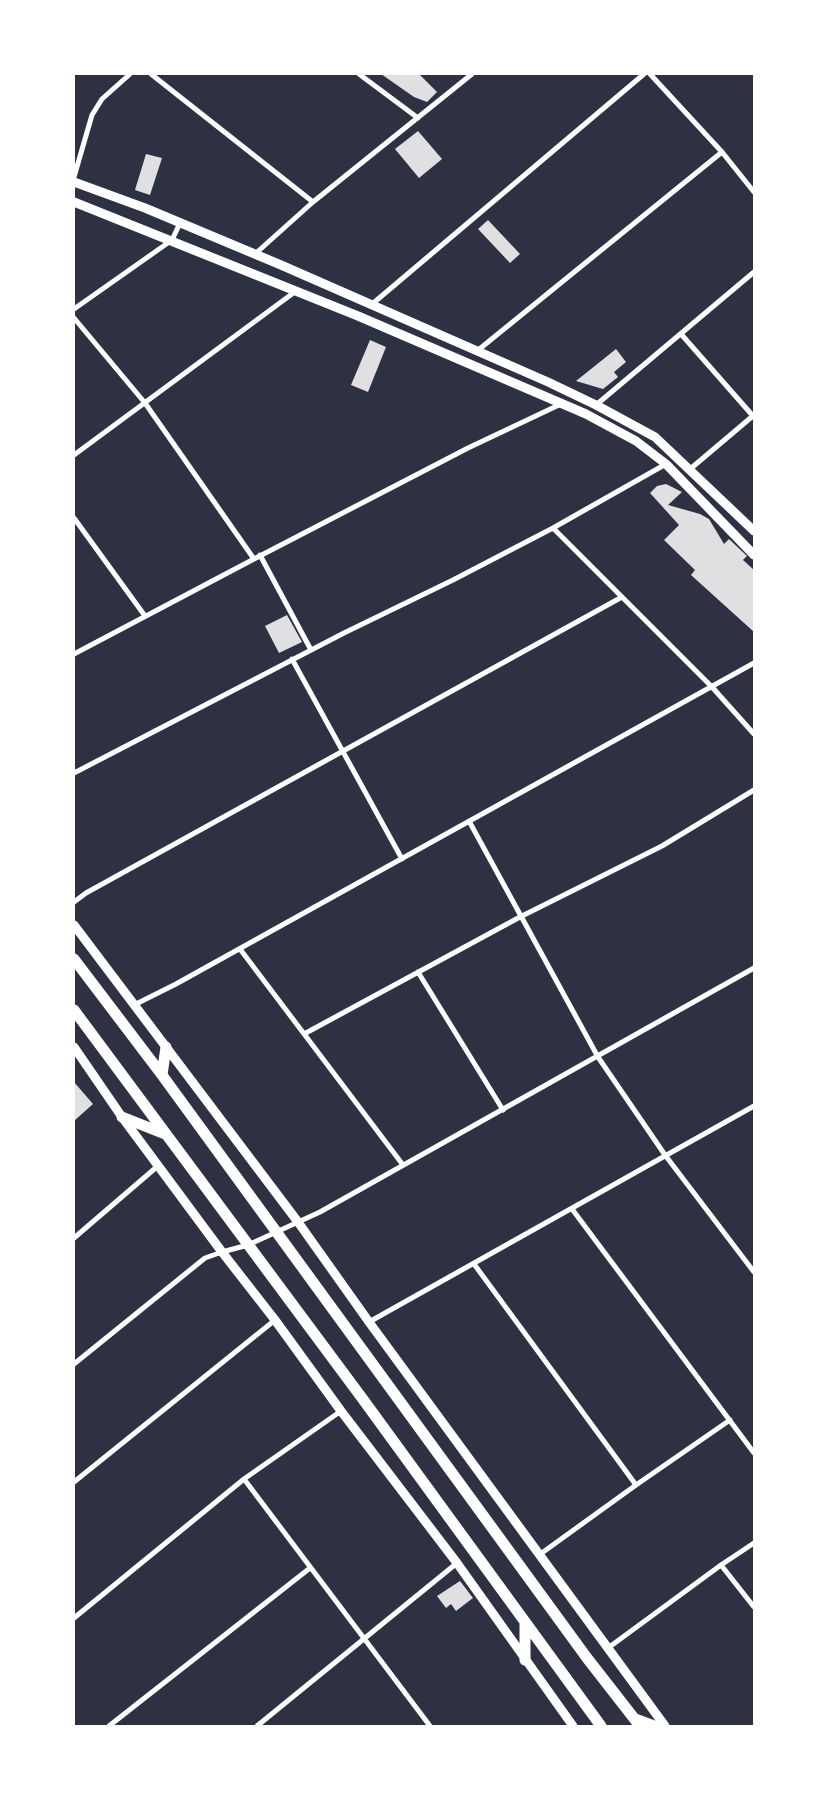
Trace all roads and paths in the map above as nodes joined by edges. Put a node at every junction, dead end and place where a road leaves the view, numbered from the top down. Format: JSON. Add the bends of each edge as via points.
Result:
{"nodes":[{"id":1,"x":130,"y":74,"type":"edge"},
{"id":2,"x":151,"y":74,"type":"edge"},
{"id":3,"x":359,"y":74,"type":"edge"},
{"id":4,"x":472,"y":74,"type":"edge"},
{"id":5,"x":644,"y":74,"type":"edge"},
{"id":6,"x":650,"y":74,"type":"edge"},
{"id":7,"x":418,"y":118,"type":"junction"},
{"id":8,"x":722,"y":152,"type":"junction"},
{"id":9,"x":74,"y":177,"type":"edge"},
{"id":10,"x":74,"y":182,"type":"edge"},
{"id":11,"x":754,"y":192,"type":"edge"},
{"id":12,"x":74,"y":202,"type":"edge"},
{"id":13,"x":313,"y":202,"type":"junction"},
{"id":14,"x":180,"y":223,"type":"junction"},
{"id":15,"x":172,"y":240,"type":"junction"},
{"id":16,"x":255,"y":254,"type":"junction"},
{"id":17,"x":754,"y":272,"type":"edge"},
{"id":18,"x":297,"y":290,"type":"junction"},
{"id":19,"x":371,"y":305,"type":"junction"},
{"id":20,"x":74,"y":309,"type":"edge"},
{"id":21,"x":74,"y":318,"type":"edge"},
{"id":22,"x":681,"y":334,"type":"junction"},
{"id":23,"x":477,"y":351,"type":"junction"},
{"id":24,"x":145,"y":403,"type":"junction"},
{"id":25,"x":561,"y":404,"type":"junction"},
{"id":26,"x":596,"y":405,"type":"junction"},
{"id":27,"x":754,"y":416,"type":"edge"},
{"id":28,"x":74,"y":455,"type":"edge"},
{"id":29,"x":666,"y":464,"type":"junction"},
{"id":30,"x":688,"y":470,"type":"junction"},
{"id":31,"x":74,"y":518,"type":"edge"},
{"id":32,"x":553,"y":528,"type":"junction"},
{"id":33,"x":754,"y":531,"type":"edge"},
{"id":34,"x":260,"y":555,"type":"junction"},
{"id":35,"x":754,"y":555,"type":"edge"},
{"id":36,"x":254,"y":558,"type":"junction"},
{"id":37,"x":622,"y":597,"type":"junction"},
{"id":38,"x":145,"y":616,"type":"junction"},
{"id":39,"x":311,"y":650,"type":"junction"},
{"id":40,"x":74,"y":654,"type":"edge"},
{"id":41,"x":292,"y":659,"type":"junction"},
{"id":42,"x":754,"y":663,"type":"edge"},
{"id":43,"x":712,"y":687,"type":"junction"},
{"id":44,"x":754,"y":734,"type":"edge"},
{"id":45,"x":343,"y":752,"type":"junction"},
{"id":46,"x":74,"y":773,"type":"edge"},
{"id":47,"x":754,"y":790,"type":"edge"},
{"id":48,"x":469,"y":821,"type":"junction"},
{"id":49,"x":402,"y":858,"type":"junction"},
{"id":50,"x":74,"y":902,"type":"edge"},
{"id":51,"x":520,"y":917,"type":"junction"},
{"id":52,"x":74,"y":925,"type":"edge"},
{"id":53,"x":240,"y":949,"type":"junction"},
{"id":54,"x":74,"y":958,"type":"edge"},
{"id":55,"x":754,"y":968,"type":"edge"},
{"id":56,"x":418,"y":972,"type":"junction"},
{"id":57,"x":134,"y":1005,"type":"junction"},
{"id":58,"x":74,"y":1010,"type":"edge"},
{"id":59,"x":304,"y":1034,"type":"junction"},
{"id":60,"x":74,"y":1047,"type":"edge"},
{"id":61,"x":166,"y":1048,"type":"junction"},
{"id":62,"x":598,"y":1057,"type":"junction"},
{"id":63,"x":162,"y":1076,"type":"junction"},
{"id":64,"x":754,"y":1106,"type":"edge"},
{"id":65,"x":503,"y":1110,"type":"junction"},
{"id":66,"x":122,"y":1117,"type":"junction"},
{"id":67,"x":165,"y":1134,"type":"junction"},
{"id":68,"x":665,"y":1155,"type":"junction"},
{"id":69,"x":159,"y":1165,"type":"junction"},
{"id":70,"x":403,"y":1165,"type":"junction"},
{"id":71,"x":572,"y":1209,"type":"junction"},
{"id":72,"x":298,"y":1222,"type":"junction"},
{"id":73,"x":276,"y":1231,"type":"junction"},
{"id":74,"x":74,"y":1238,"type":"edge"},
{"id":75,"x":248,"y":1245,"type":"junction"},
{"id":76,"x":222,"y":1252,"type":"junction"},
{"id":77,"x":474,"y":1264,"type":"junction"},
{"id":78,"x":754,"y":1271,"type":"edge"},
{"id":79,"x":275,"y":1320,"type":"junction"},
{"id":80,"x":368,"y":1322,"type":"junction"},
{"id":81,"x":74,"y":1364,"type":"edge"},
{"id":82,"x":341,"y":1411,"type":"junction"},
{"id":83,"x":730,"y":1420,"type":"junction"},
{"id":84,"x":754,"y":1453,"type":"edge"},
{"id":85,"x":244,"y":1479,"type":"junction"},
{"id":86,"x":74,"y":1482,"type":"edge"},
{"id":87,"x":636,"y":1485,"type":"junction"},
{"id":88,"x":754,"y":1543,"type":"edge"},
{"id":89,"x":539,"y":1555,"type":"junction"},
{"id":90,"x":457,"y":1563,"type":"junction"},
{"id":91,"x":721,"y":1565,"type":"junction"},
{"id":92,"x":310,"y":1568,"type":"junction"},
{"id":93,"x":754,"y":1607,"type":"edge"},
{"id":94,"x":74,"y":1618,"type":"edge"},
{"id":95,"x":525,"y":1622,"type":"junction"},
{"id":96,"x":364,"y":1639,"type":"junction"},
{"id":97,"x":608,"y":1648,"type":"junction"},
{"id":98,"x":525,"y":1660,"type":"junction"},
{"id":99,"x":638,"y":1723,"type":"edge"},
{"id":100,"x":109,"y":1726,"type":"edge"},
{"id":101,"x":257,"y":1726,"type":"edge"},
{"id":102,"x":430,"y":1726,"type":"edge"},
{"id":103,"x":573,"y":1726,"type":"edge"},
{"id":104,"x":601,"y":1726,"type":"edge"},
{"id":105,"x":654,"y":1726,"type":"edge"},
{"id":106,"x":665,"y":1726,"type":"edge"}],
"edges":[{"from":1,"to":9,"type":"street","via":[[102,99],[92,115]]},
{"from":2,"to":13,"type":"street"},
{"from":3,"to":7,"type":"street"},
{"from":4,"to":7,"type":"street"},
{"from":5,"to":19,"type":"street"},
{"from":6,"to":8,"type":"street"},
{"from":7,"to":13,"type":"street"},
{"from":8,"to":11,"type":"street"},
{"from":8,"to":23,"type":"street"},
{"from":10,"to":14,"type":"street"},
{"from":12,"to":15,"type":"street"},
{"from":13,"to":16,"type":"street"},
{"from":14,"to":15,"type":"street"},
{"from":14,"to":16,"type":"street"},
{"from":15,"to":18,"type":"street"},
{"from":15,"to":20,"type":"street"},
{"from":16,"to":19,"type":"street"},
{"from":17,"to":22,"type":"street"},
{"from":18,"to":24,"type":"street"},
{"from":18,"to":25,"type":"street"},
{"from":19,"to":23,"type":"street"},
{"from":21,"to":24,"type":"street"},
{"from":22,"to":26,"type":"street"},
{"from":22,"to":27,"type":"street"},
{"from":23,"to":26,"type":"street"},
{"from":24,"to":28,"type":"street"},
{"from":24,"to":36,"type":"street"},
{"from":25,"to":29,"type":"street","via":[[636,441]]},
{"from":25,"to":34,"type":"street"},
{"from":26,"to":30,"type":"street","via":[[655,437]]},
{"from":27,"to":30,"type":"street"},
{"from":29,"to":32,"type":"street"},
{"from":29,"to":35,"type":"street"},
{"from":30,"to":33,"type":"street"},
{"from":31,"to":38,"type":"street"},
{"from":32,"to":37,"type":"street"},
{"from":32,"to":39,"type":"street"},
{"from":34,"to":36,"type":"street"},
{"from":34,"to":39,"type":"street"},
{"from":36,"to":38,"type":"street"},
{"from":37,"to":43,"type":"street"},
{"from":37,"to":45,"type":"street"},
{"from":38,"to":40,"type":"street"},
{"from":39,"to":41,"type":"street"},
{"from":41,"to":45,"type":"street"},
{"from":41,"to":46,"type":"street"},
{"from":42,"to":43,"type":"street"},
{"from":43,"to":44,"type":"street"},
{"from":43,"to":48,"type":"street"},
{"from":45,"to":49,"type":"street"},
{"from":45,"to":50,"type":"street"},
{"from":47,"to":51,"type":"street","via":[[662,846]]},
{"from":48,"to":49,"type":"street"},
{"from":48,"to":51,"type":"street"},
{"from":49,"to":53,"type":"street"},
{"from":51,"to":56,"type":"street"},
{"from":51,"to":62,"type":"street"},
{"from":52,"to":57,"type":"street"},
{"from":53,"to":57,"type":"street"},
{"from":53,"to":59,"type":"street"},
{"from":54,"to":63,"type":"main road"},
{"from":55,"to":62,"type":"street"},
{"from":56,"to":59,"type":"street"},
{"from":56,"to":65,"type":"street"},
{"from":57,"to":61,"type":"street"},
{"from":58,"to":67,"type":"main road"},
{"from":59,"to":70,"type":"street"},
{"from":60,"to":66,"type":"street"},
{"from":61,"to":63,"type":"main road"},
{"from":61,"to":72,"type":"street"},
{"from":62,"to":65,"type":"street"},
{"from":62,"to":68,"type":"street"},
{"from":63,"to":73,"type":"main road"},
{"from":64,"to":68,"type":"street"},
{"from":65,"to":70,"type":"street"},
{"from":66,"to":67,"type":"main road"},
{"from":66,"to":69,"type":"street"},
{"from":67,"to":75,"type":"main road"},
{"from":68,"to":71,"type":"street"},
{"from":68,"to":78,"type":"street"},
{"from":69,"to":74,"type":"street"},
{"from":69,"to":76,"type":"street"},
{"from":70,"to":72,"type":"street"},
{"from":71,"to":77,"type":"street"},
{"from":71,"to":83,"type":"street"},
{"from":72,"to":73,"type":"street"},
{"from":72,"to":80,"type":"street"},
{"from":73,"to":75,"type":"street"},
{"from":73,"to":99,"type":"main road","via":[[587,1658]]},
{"from":75,"to":76,"type":"street"},
{"from":75,"to":95,"type":"main road"},
{"from":76,"to":79,"type":"street"},
{"from":76,"to":81,"type":"street","via":[[205,1258]]},
{"from":77,"to":80,"type":"street"},
{"from":77,"to":87,"type":"street"},
{"from":79,"to":82,"type":"street"},
{"from":79,"to":86,"type":"street"},
{"from":80,"to":89,"type":"street"},
{"from":82,"to":85,"type":"street"},
{"from":82,"to":90,"type":"street"},
{"from":83,"to":84,"type":"street"},
{"from":83,"to":87,"type":"street"},
{"from":85,"to":92,"type":"street"},
{"from":85,"to":94,"type":"street"},
{"from":87,"to":89,"type":"street"},
{"from":88,"to":91,"type":"street"},
{"from":89,"to":97,"type":"street"},
{"from":90,"to":96,"type":"street"},
{"from":90,"to":98,"type":"street"},
{"from":91,"to":93,"type":"street"},
{"from":91,"to":97,"type":"street"},
{"from":92,"to":96,"type":"street"},
{"from":92,"to":100,"type":"street"},
{"from":95,"to":98,"type":"main road"},
{"from":95,"to":104,"type":"main road"},
{"from":96,"to":101,"type":"street"},
{"from":96,"to":102,"type":"street"},
{"from":97,"to":106,"type":"street"},
{"from":98,"to":103,"type":"street"},
{"from":99,"to":105,"type":"main road"}]}
